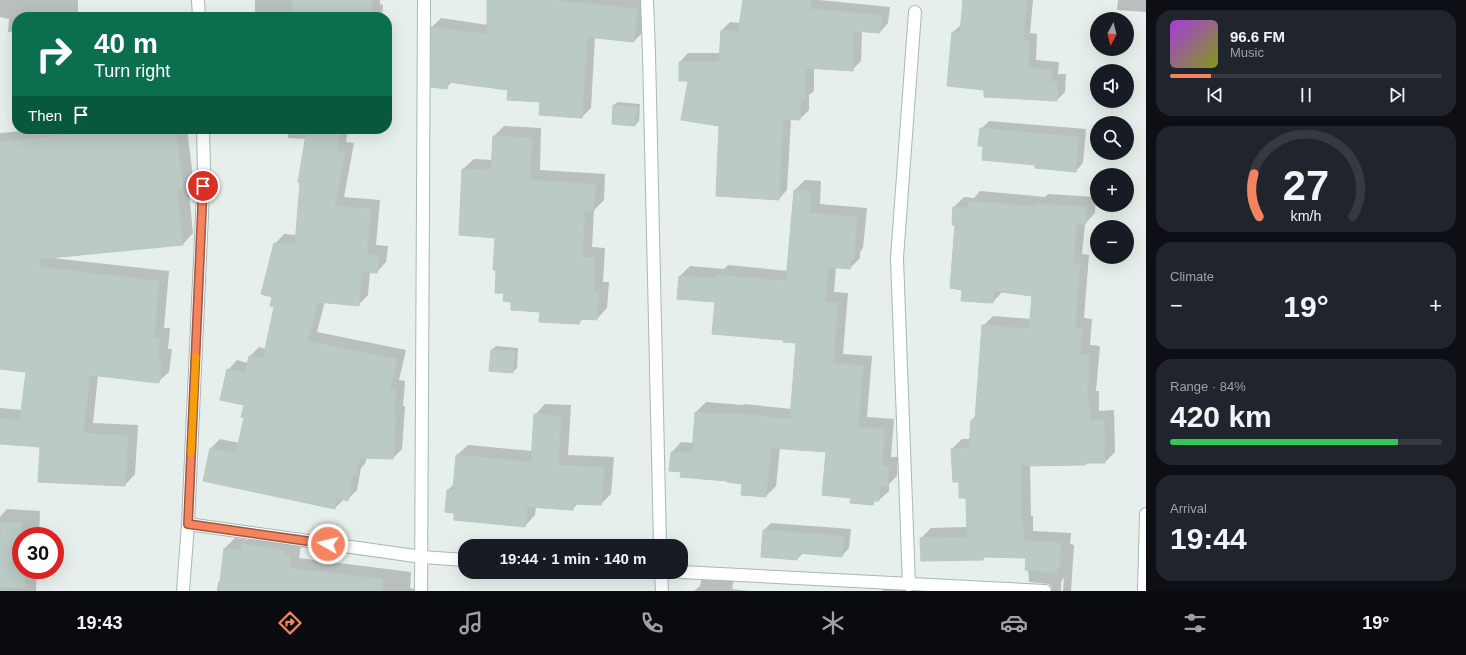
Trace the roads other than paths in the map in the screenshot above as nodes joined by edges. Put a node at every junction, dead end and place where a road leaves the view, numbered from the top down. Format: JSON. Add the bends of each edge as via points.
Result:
{"nodes":[{"id":1,"x":198,"y":0,"type":"edge"},
{"id":2,"x":424,"y":0,"type":"edge"},
{"id":3,"x":647,"y":0,"type":"edge"},
{"id":4,"x":199,"y":12,"type":"edge"},
{"id":5,"x":915,"y":12,"type":"dead end"},
{"id":6,"x":203,"y":134,"type":"edge"},
{"id":7,"x":1146,"y":514,"type":"edge"},
{"id":8,"x":188,"y":524,"type":"junction"},
{"id":9,"x":660,"y":539,"type":"edge"},
{"id":10,"x":422,"y":557,"type":"junction"},
{"id":11,"x":458,"y":560,"type":"edge"},
{"id":12,"x":688,"y":572,"type":"edge"},
{"id":13,"x":661,"y":579,"type":"edge"},
{"id":14,"x":909,"y":585,"type":"junction"},
{"id":15,"x":183,"y":591,"type":"edge"},
{"id":16,"x":421,"y":591,"type":"edge"},
{"id":17,"x":662,"y":591,"type":"edge"},
{"id":18,"x":1045,"y":591,"type":"edge"},
{"id":19,"x":1144,"y":591,"type":"edge"}],
"edges":[{"from":1,"to":4,"type":"street"},
{"from":2,"to":10,"type":"street"},
{"from":3,"to":9,"type":"street"},
{"from":5,"to":14,"type":"street","via":[[897,258]]},
{"from":6,"to":8,"type":"street","via":[[204,170]]},
{"from":7,"to":19,"type":"street"},
{"from":8,"to":10,"type":"street"},
{"from":8,"to":15,"type":"street"},
{"from":10,"to":11,"type":"street"},
{"from":10,"to":16,"type":"street"},
{"from":12,"to":14,"type":"street"},
{"from":13,"to":17,"type":"street"},
{"from":14,"to":18,"type":"street"}]}
